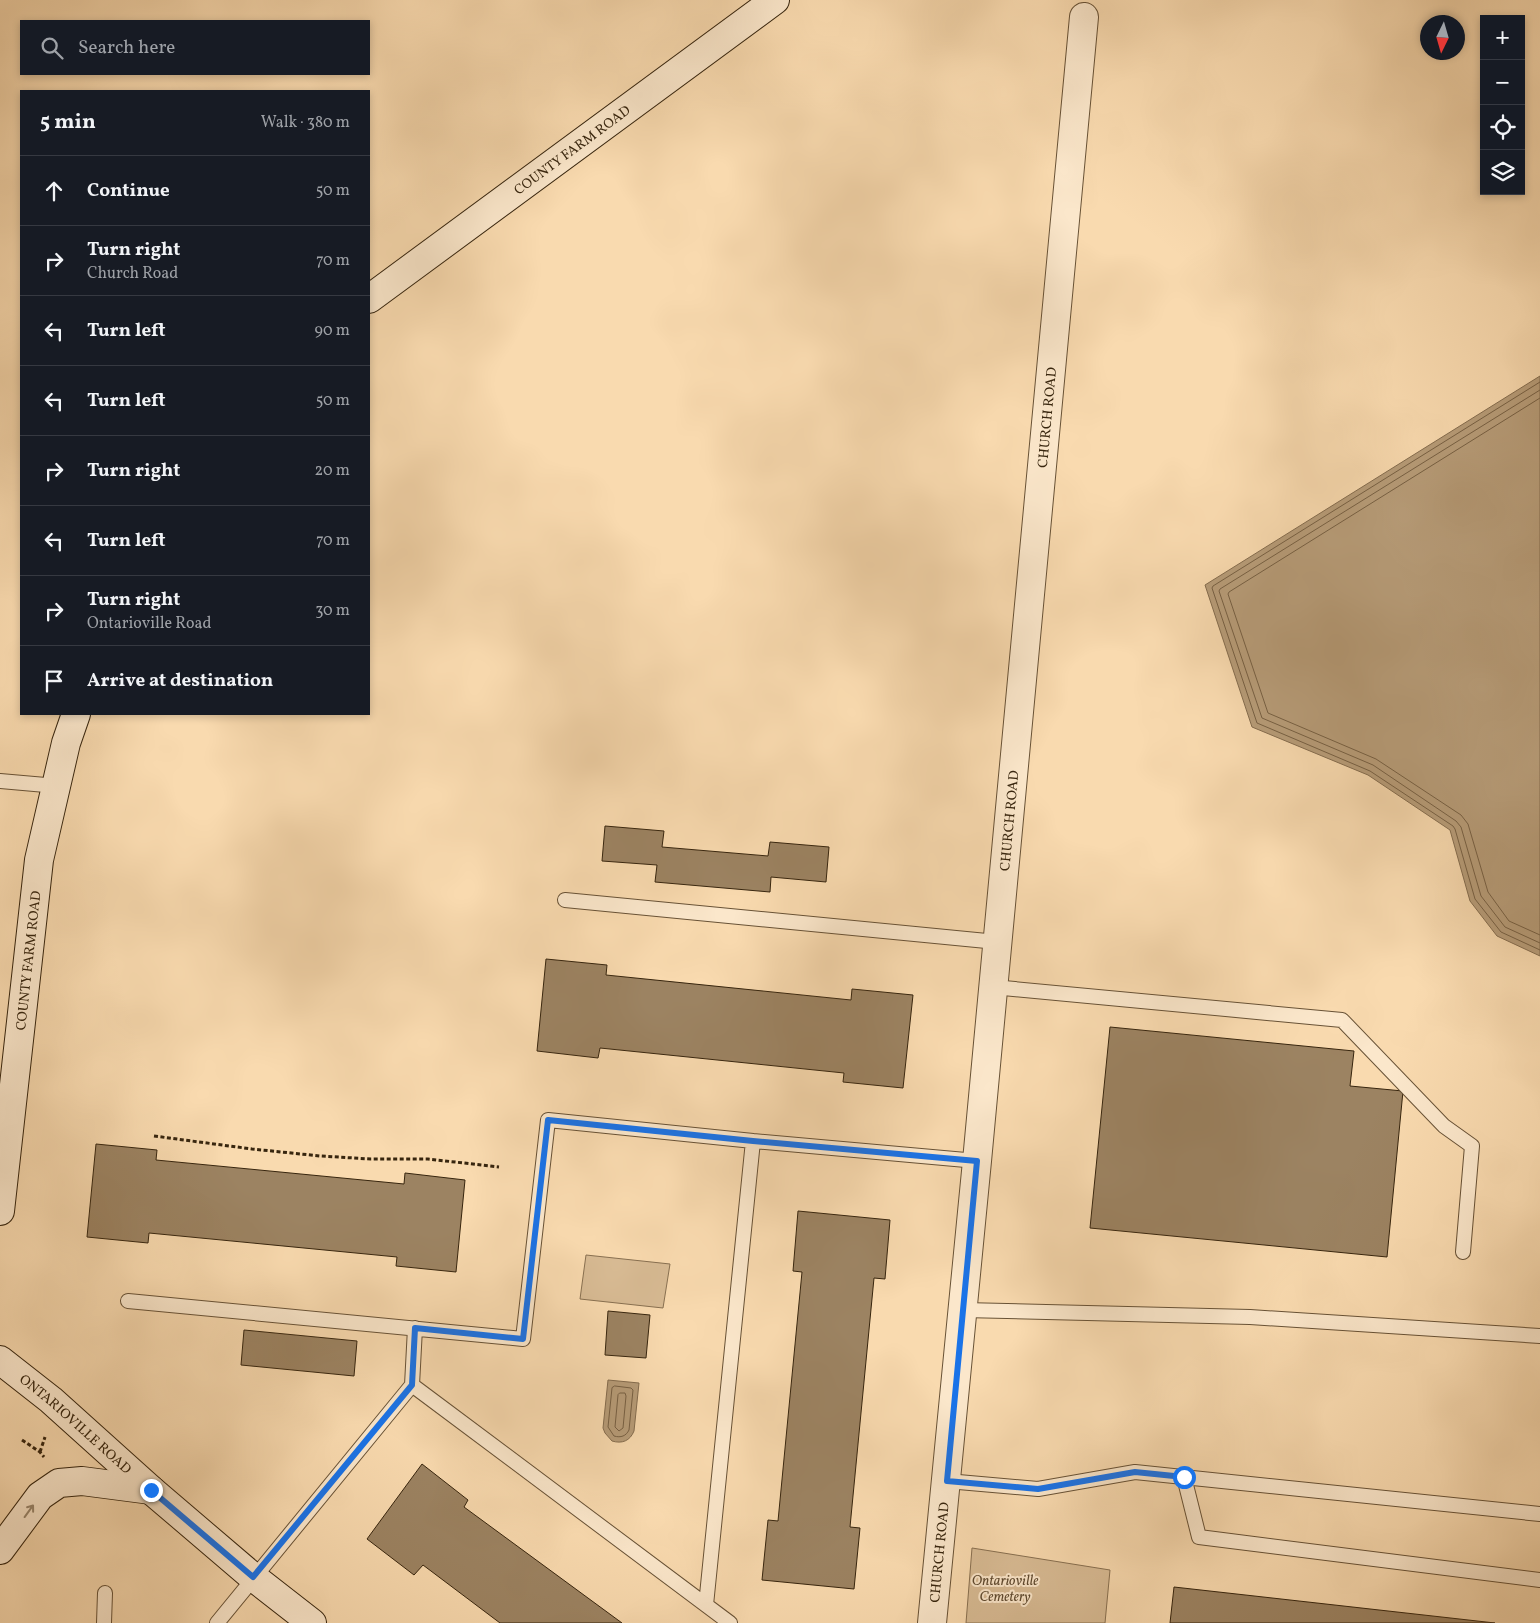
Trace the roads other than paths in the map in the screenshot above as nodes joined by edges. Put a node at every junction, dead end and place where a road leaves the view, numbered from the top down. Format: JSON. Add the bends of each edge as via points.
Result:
{"nodes":[{"id":1,"x":775,"y":0,"type":"edge"},
{"id":2,"x":1084,"y":17,"type":"dead end"},
{"id":3,"x":370,"y":298,"type":"edge"},
{"id":4,"x":76,"y":715,"type":"edge"},
{"id":5,"x":0,"y":781,"type":"edge"},
{"id":6,"x":56,"y":786,"type":"junction"},
{"id":7,"x":565,"y":900,"type":"dead end"},
{"id":8,"x":997,"y":942,"type":"junction"},
{"id":9,"x":993,"y":987,"type":"junction"},
{"id":10,"x":753,"y":1141,"type":"junction"},
{"id":11,"x":4,"y":1152,"type":"edge"},
{"id":12,"x":977,"y":1161,"type":"junction"},
{"id":13,"x":0,"y":1211,"type":"edge"},
{"id":14,"x":1463,"y":1252,"type":"dead end"},
{"id":15,"x":128,"y":1301,"type":"dead end"},
{"id":16,"x":962,"y":1310,"type":"junction"},
{"id":17,"x":415,"y":1328,"type":"junction"},
{"id":18,"x":1540,"y":1336,"type":"edge"},
{"id":19,"x":0,"y":1360,"type":"edge"},
{"id":20,"x":412,"y":1385,"type":"junction"},
{"id":21,"x":1184,"y":1477,"type":"junction"},
{"id":22,"x":947,"y":1481,"type":"junction"},
{"id":23,"x":151,"y":1490,"type":"junction"},
{"id":24,"x":1540,"y":1514,"type":"edge"},
{"id":25,"x":0,"y":1550,"type":"edge"},
{"id":26,"x":253,"y":1577,"type":"junction"},
{"id":27,"x":1540,"y":1580,"type":"edge"},
{"id":28,"x":105,"y":1593,"type":"dead end"},
{"id":29,"x":706,"y":1605,"type":"junction"},
{"id":30,"x":104,"y":1623,"type":"edge"},
{"id":31,"x":217,"y":1623,"type":"edge"},
{"id":32,"x":312,"y":1623,"type":"edge"},
{"id":33,"x":730,"y":1623,"type":"edge"},
{"id":34,"x":932,"y":1623,"type":"edge"}],
"edges":[{"from":1,"to":3,"type":"street","name":"COUNTY FARM ROAD"},
{"from":2,"to":8,"type":"street","name":"CHURCH ROAD"},
{"from":4,"to":6,"type":"street","name":"COUNTY FARM ROAD"},
{"from":5,"to":6,"type":"lane"},
{"from":6,"to":11,"type":"street","name":"COUNTY FARM ROAD","via":[[39,860]]},
{"from":7,"to":8,"type":"lane"},
{"from":8,"to":9,"type":"street","name":"CHURCH ROAD"},
{"from":9,"to":12,"type":"street","name":"CHURCH ROAD"},
{"from":9,"to":14,"type":"lane","via":[[1342,1020],[1444,1126],[1472,1146]]},
{"from":10,"to":12,"type":"lane"},
{"from":10,"to":17,"type":"lane","via":[[548,1120],[523,1339]]},
{"from":10,"to":29,"type":"lane"},
{"from":11,"to":13,"type":"street","name":"COUNTY FARM ROAD"},
{"from":12,"to":16,"type":"street","name":"CHURCH ROAD"},
{"from":15,"to":17,"type":"lane"},
{"from":16,"to":18,"type":"lane","via":[[1250,1316]]},
{"from":16,"to":22,"type":"street","name":"CHURCH ROAD"},
{"from":17,"to":20,"type":"lane"},
{"from":19,"to":23,"type":"street","name":"ONTARIOVILLE ROAD","via":[[51,1400]]},
{"from":20,"to":26,"type":"lane"},
{"from":20,"to":29,"type":"lane"},
{"from":21,"to":22,"type":"lane","via":[[1135,1472],[1038,1489]]},
{"from":21,"to":24,"type":"lane"},
{"from":21,"to":27,"type":"lane","via":[[1199,1537]]},
{"from":22,"to":34,"type":"street","name":"CHURCH ROAD"},
{"from":25,"to":23,"type":"street","one_way":true,"via":[[40,1496],[59,1483],[82,1480]]},
{"from":23,"to":26,"type":"street","name":"ONTARIOVILLE ROAD"},
{"from":26,"to":31,"type":"lane"},
{"from":26,"to":32,"type":"street","name":"ONTARIOVILLE ROAD"},
{"from":28,"to":30,"type":"lane"},
{"from":29,"to":33,"type":"lane"}]}
